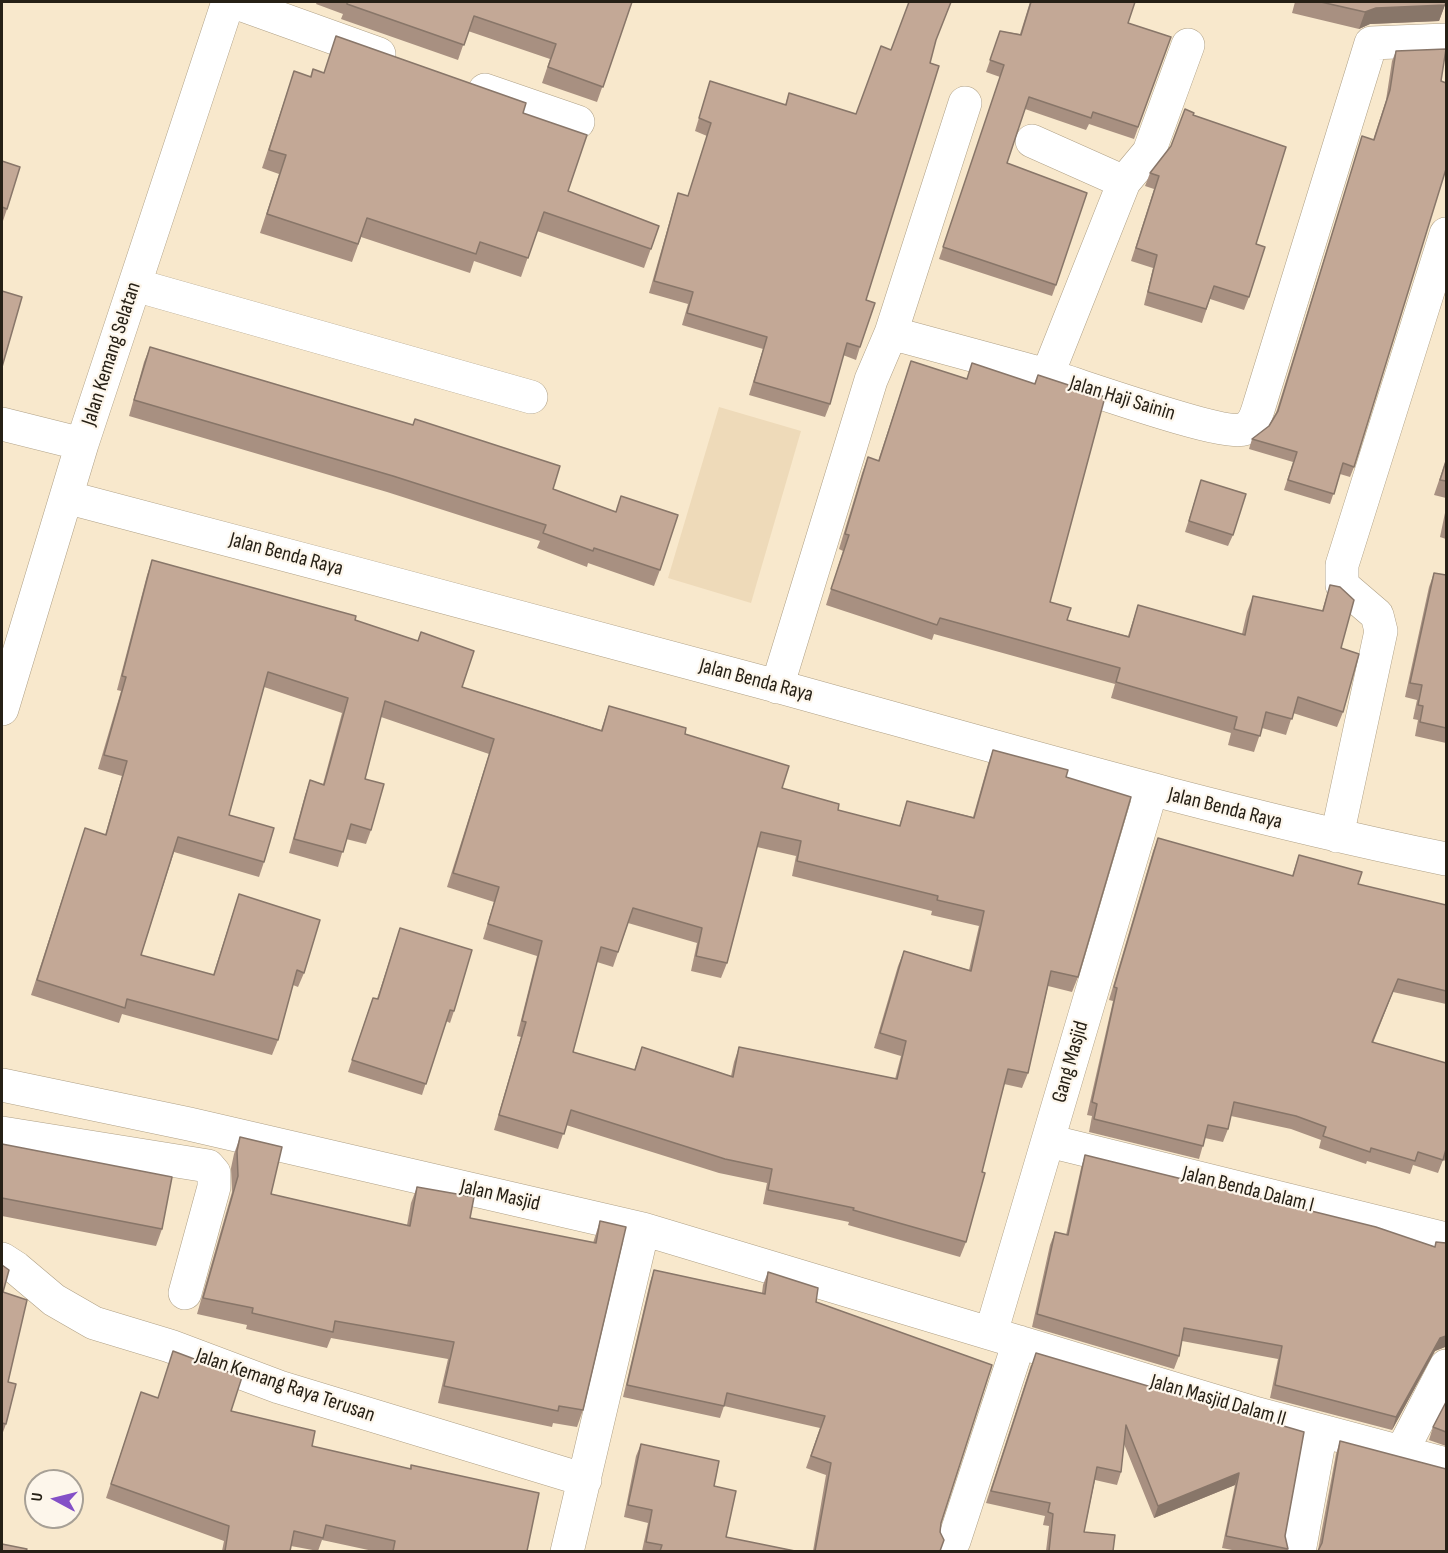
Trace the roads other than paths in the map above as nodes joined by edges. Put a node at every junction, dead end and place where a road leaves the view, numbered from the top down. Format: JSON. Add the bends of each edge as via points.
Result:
{"nodes":[{"id":1,"x":228,"y":2,"type":"edge"},
{"id":2,"x":234,"y":2,"type":"edge"},
{"id":3,"x":1446,"y":40,"type":"edge"},
{"id":4,"x":1188,"y":45,"type":"dead end"},
{"id":5,"x":404,"y":62,"type":"edge"},
{"id":6,"x":458,"y":81,"type":"edge"},
{"id":7,"x":966,"y":103,"type":"dead end"},
{"id":8,"x":578,"y":122,"type":"dead end"},
{"id":9,"x":1032,"y":141,"type":"dead end"},
{"id":10,"x":1124,"y":182,"type":"junction"},
{"id":11,"x":1446,"y":234,"type":"edge"},
{"id":12,"x":135,"y":285,"type":"junction"},
{"id":13,"x":891,"y":333,"type":"junction"},
{"id":14,"x":1047,"y":376,"type":"junction"},
{"id":15,"x":531,"y":397,"type":"dead end"},
{"id":16,"x":2,"y":424,"type":"edge"},
{"id":17,"x":82,"y":444,"type":"junction"},
{"id":18,"x":66,"y":497,"type":"junction"},
{"id":19,"x":777,"y":687,"type":"junction"},
{"id":20,"x":2,"y":709,"type":"edge"},
{"id":21,"x":1151,"y":791,"type":"junction"},
{"id":22,"x":1336,"y":837,"type":"junction"},
{"id":23,"x":1446,"y":859,"type":"edge"},
{"id":24,"x":2,"y":1085,"type":"edge"},
{"id":25,"x":2,"y":1133,"type":"edge"},
{"id":26,"x":1049,"y":1141,"type":"junction"},
{"id":27,"x":643,"y":1229,"type":"junction"},
{"id":28,"x":1446,"y":1239,"type":"edge"},
{"id":29,"x":2,"y":1259,"type":"edge"},
{"id":30,"x":185,"y":1293,"type":"dead end"},
{"id":31,"x":1005,"y":1338,"type":"junction"},
{"id":32,"x":1446,"y":1366,"type":"edge"},
{"id":33,"x":1322,"y":1431,"type":"junction"},
{"id":34,"x":1401,"y":1453,"type":"junction"},
{"id":35,"x":1446,"y":1464,"type":"edge"},
{"id":36,"x":585,"y":1480,"type":"junction"},
{"id":37,"x":954,"y":1541,"type":"dead end"},
{"id":38,"x":567,"y":1551,"type":"edge"},
{"id":39,"x":1299,"y":1551,"type":"edge"}],
"edges":[{"from":1,"to":12,"type":"street","name":"Jalan Kemang Selatan"},
{"from":2,"to":5,"type":"street"},
{"from":3,"to":14,"type":"street","name":"Jalan Haji Sainin","via":[[1371,43],[1252,424],[1243,429],[1222,428]]},
{"from":4,"to":10,"type":"street","via":[[1149,152]]},
{"from":6,"to":8,"type":"street"},
{"from":7,"to":13,"type":"street"},
{"from":9,"to":10,"type":"street"},
{"from":10,"to":14,"type":"street"},
{"from":11,"to":22,"type":"street","via":[[1342,566],[1342,585],[1377,615],[1381,631]]},
{"from":12,"to":15,"type":"street"},
{"from":12,"to":17,"type":"street","name":"Jalan Kemang Selatan"},
{"from":13,"to":14,"type":"street","name":"Jalan Haji Sainin"},
{"from":13,"to":19,"type":"street","via":[[871,380]]},
{"from":16,"to":17,"type":"street"},
{"from":17,"to":18,"type":"street","name":"Jalan Kemang Selatan"},
{"from":18,"to":19,"type":"street","name":"Jalan Benda Raya"},
{"from":18,"to":20,"type":"street","name":"Jalan Kemang Selatan"},
{"from":19,"to":21,"type":"street","name":"Jalan Benda Raya"},
{"from":21,"to":22,"type":"street","name":"Jalan Benda Raya"},
{"from":21,"to":26,"type":"street","name":"Gang Masjid"},
{"from":22,"to":23,"type":"street","name":"Jalan Benda Raya"},
{"from":24,"to":27,"type":"street","name":"Jalan Masjid"},
{"from":25,"to":30,"type":"street","via":[[208,1166],[214,1173],[214,1187]]},
{"from":26,"to":28,"type":"street","name":"Jalan Benda Dalam I"},
{"from":26,"to":31,"type":"street","name":"Gang Masjid"},
{"from":27,"to":31,"type":"street","name":"Jalan Masjid"},
{"from":27,"to":36,"type":"street"},
{"from":29,"to":36,"type":"street","name":"Jalan Kemang Raya Terusan","via":[[54,1300],[94,1323],[170,1346],[279,1387]]},
{"from":31,"to":33,"type":"street","name":"Jalan Masjid Dalam II"},
{"from":31,"to":37,"type":"street","name":"Gang Masjid"},
{"from":32,"to":34,"type":"street"},
{"from":33,"to":34,"type":"street","name":"Jalan Masjid Dalam II"},
{"from":33,"to":39,"type":"street"},
{"from":34,"to":35,"type":"street","name":"Jalan Masjid Dalam II"},
{"from":36,"to":38,"type":"street"}]}
